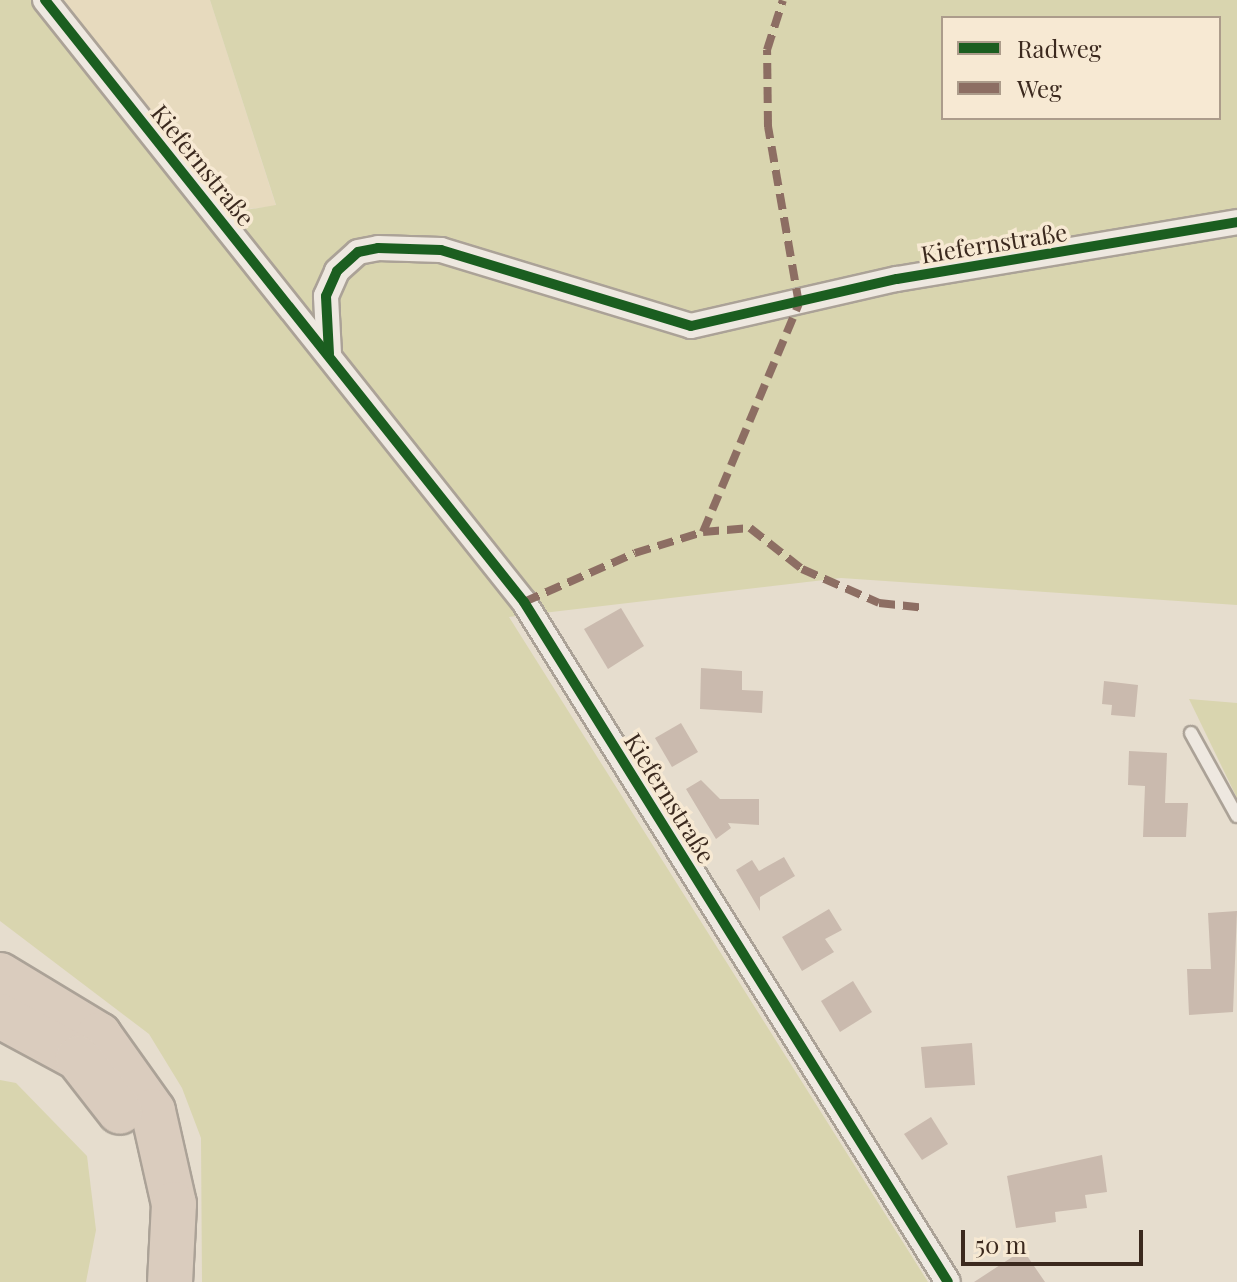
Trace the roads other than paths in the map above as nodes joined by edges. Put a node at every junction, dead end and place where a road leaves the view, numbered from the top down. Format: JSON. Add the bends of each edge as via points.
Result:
{"nodes":[{"id":1,"x":45,"y":0,"type":"edge"},
{"id":2,"x":1237,"y":222,"type":"edge"},
{"id":3,"x":329,"y":354,"type":"junction"},
{"id":4,"x":1191,"y":733,"type":"dead end"},
{"id":5,"x":1237,"y":816,"type":"edge"},
{"id":6,"x":0,"y":975,"type":"edge"},
{"id":7,"x":0,"y":1016,"type":"edge"},
{"id":8,"x":141,"y":1282,"type":"edge"},
{"id":9,"x":170,"y":1282,"type":"edge"},
{"id":10,"x":948,"y":1282,"type":"edge"}],
"edges":[{"from":1,"to":3,"type":"street","name":"Kiefernstraße"},
{"from":2,"to":3,"type":"street","name":"Kiefernstraße","via":[[897,279],[691,326],[441,250],[378,248],[358,252],[337,271],[326,296]]},
{"from":3,"to":10,"type":"street","name":"Kiefernstraße","via":[[524,602]]},
{"from":4,"to":5,"type":"lane"},
{"from":6,"to":9,"type":"highway","via":[[99,1035],[153,1111],[174,1204]]},
{"from":7,"to":8,"type":"highway","via":[[78,1058],[125,1121],[144,1204]]}]}
